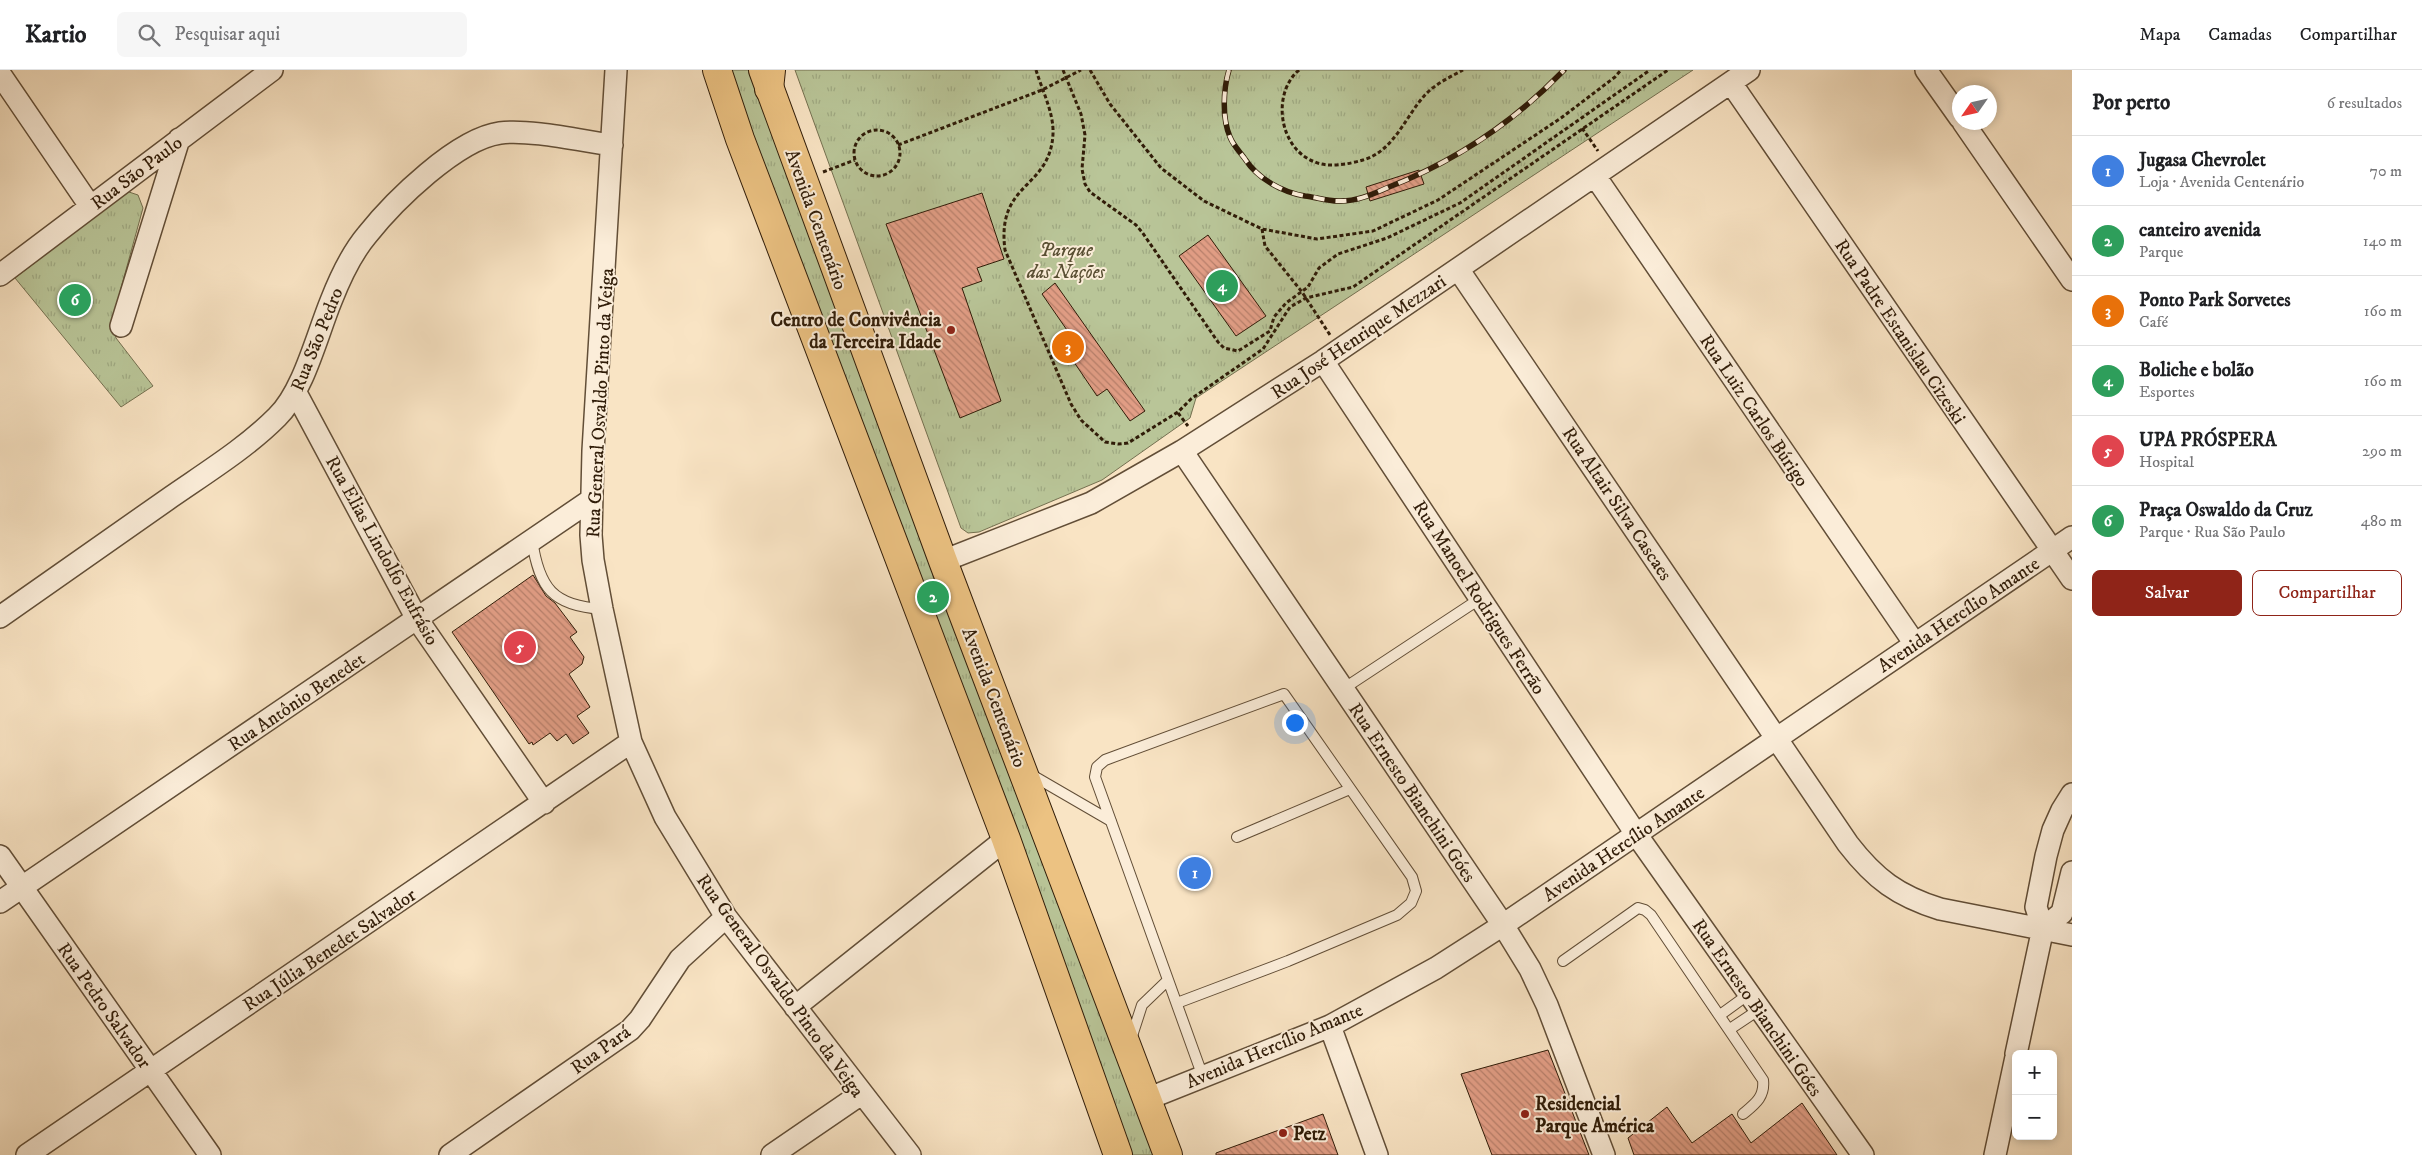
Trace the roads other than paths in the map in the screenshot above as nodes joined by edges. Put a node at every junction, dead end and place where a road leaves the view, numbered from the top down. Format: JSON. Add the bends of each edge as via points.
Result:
{"nodes":[{"id":1,"x":272,"y":70,"type":"edge"},
{"id":2,"x":616,"y":70,"type":"edge"},
{"id":3,"x":717,"y":70,"type":"edge"},
{"id":4,"x":1750,"y":70,"type":"edge"},
{"id":5,"x":1926,"y":70,"type":"edge"},
{"id":6,"x":0,"y":74,"type":"edge"},
{"id":7,"x":768,"y":76,"type":"edge"},
{"id":8,"x":1731,"y":83,"type":"junction"},
{"id":9,"x":1952,"y":107,"type":"edge"},
{"id":10,"x":1969,"y":130,"type":"edge"},
{"id":11,"x":179,"y":139,"type":"junction"},
{"id":12,"x":612,"y":145,"type":"junction"},
{"id":13,"x":1602,"y":171,"type":"junction"},
{"id":14,"x":90,"y":206,"type":"junction"},
{"id":15,"x":1458,"y":268,"type":"junction"},
{"id":16,"x":0,"y":274,"type":"edge"},
{"id":17,"x":2072,"y":280,"type":"edge"},
{"id":18,"x":121,"y":326,"type":"dead end"},
{"id":19,"x":1331,"y":355,"type":"junction"},
{"id":20,"x":296,"y":393,"type":"junction"},
{"id":21,"x":1182,"y":451,"type":"junction"},
{"id":22,"x":591,"y":500,"type":"junction"},
{"id":23,"x":2072,"y":536,"type":"edge"},
{"id":24,"x":532,"y":540,"type":"junction"},
{"id":25,"x":2052,"y":550,"type":"junction"},
{"id":26,"x":944,"y":561,"type":"junction"},
{"id":27,"x":2072,"y":579,"type":"edge"},
{"id":28,"x":1481,"y":598,"type":"junction"},
{"id":29,"x":602,"y":609,"type":"junction"},
{"id":30,"x":0,"y":617,"type":"edge"},
{"id":31,"x":417,"y":618,"type":"junction"},
{"id":32,"x":1915,"y":644,"type":"junction"},
{"id":33,"x":1343,"y":689,"type":"junction"},
{"id":34,"x":1777,"y":738,"type":"junction"},
{"id":35,"x":631,"y":742,"type":"junction"},
{"id":36,"x":1023,"y":769,"type":"junction"},
{"id":37,"x":1350,"y":789,"type":"junction"},
{"id":38,"x":2072,"y":794,"type":"edge"},
{"id":39,"x":544,"y":802,"type":"junction"},
{"id":40,"x":1111,"y":821,"type":"junction"},
{"id":41,"x":1636,"y":834,"type":"junction"},
{"id":42,"x":1237,"y":837,"type":"dead end"},
{"id":43,"x":1006,"y":840,"type":"junction"},
{"id":44,"x":0,"y":856,"type":"edge"},
{"id":45,"x":2072,"y":872,"type":"edge"},
{"id":46,"x":22,"y":887,"type":"junction"},
{"id":47,"x":0,"y":902,"type":"edge"},
{"id":48,"x":726,"y":917,"type":"junction"},
{"id":49,"x":1503,"y":925,"type":"junction"},
{"id":50,"x":2043,"y":928,"type":"junction"},
{"id":51,"x":2072,"y":935,"type":"edge"},
{"id":52,"x":1563,"y":961,"type":"dead end"},
{"id":53,"x":1168,"y":980,"type":"junction"},
{"id":54,"x":1754,"y":1001,"type":"junction"},
{"id":55,"x":1177,"y":1003,"type":"junction"},
{"id":56,"x":795,"y":1007,"type":"junction"},
{"id":57,"x":1720,"y":1015,"type":"junction"},
{"id":58,"x":1330,"y":1026,"type":"junction"},
{"id":59,"x":1730,"y":1029,"type":"junction"},
{"id":60,"x":1128,"y":1049,"type":"junction"},
{"id":61,"x":2017,"y":1050,"type":"edge"},
{"id":62,"x":151,"y":1071,"type":"junction"},
{"id":63,"x":2012,"y":1074,"type":"edge"},
{"id":64,"x":1203,"y":1077,"type":"junction"},
{"id":65,"x":861,"y":1094,"type":"junction"},
{"id":66,"x":1147,"y":1099,"type":"junction"},
{"id":67,"x":1743,"y":1114,"type":"dead end"},
{"id":68,"x":27,"y":1155,"type":"edge"},
{"id":69,"x":210,"y":1155,"type":"edge"},
{"id":70,"x":450,"y":1155,"type":"edge"},
{"id":71,"x":772,"y":1155,"type":"edge"},
{"id":72,"x":910,"y":1155,"type":"edge"},
{"id":73,"x":1118,"y":1155,"type":"edge"},
{"id":74,"x":1168,"y":1155,"type":"edge"},
{"id":75,"x":1377,"y":1155,"type":"edge"},
{"id":76,"x":1604,"y":1155,"type":"edge"},
{"id":77,"x":1863,"y":1155,"type":"edge"},
{"id":78,"x":1995,"y":1155,"type":"edge"}],
"edges":[{"from":1,"to":11,"type":"street","name":"Rua São Paulo"},
{"from":2,"to":12,"type":"street","name":"Rua General Osvaldo Pinto da Veiga"},
{"from":3,"to":43,"type":"main road","via":[[740,139]]},
{"from":4,"to":8,"type":"street","name":"Rua José Henrique Mezzari"},
{"from":5,"to":9,"type":"street"},
{"from":6,"to":14,"type":"street"},
{"from":7,"to":26,"type":"main road","name":"Avenida Centenário","via":[[802,179]]},
{"from":8,"to":13,"type":"street","name":"Rua José Henrique Mezzari"},
{"from":8,"to":25,"type":"street","name":"Rua Padre Estanislau Cizeski"},
{"from":10,"to":17,"type":"street"},
{"from":11,"to":14,"type":"street","name":"Rua São Paulo"},
{"from":11,"to":18,"type":"street"},
{"from":12,"to":20,"type":"street","name":"Rua São Pedro","via":[[502,133],[483,137],[465,146],[416,184],[386,213],[349,260]]},
{"from":12,"to":22,"type":"street","name":"Rua General Osvaldo Pinto da Veiga"},
{"from":13,"to":15,"type":"street","name":"Rua José Henrique Mezzari"},
{"from":13,"to":32,"type":"street","name":"Rua Luiz Carlos Búrigo"},
{"from":14,"to":16,"type":"street","name":"Rua São Paulo"},
{"from":15,"to":19,"type":"street","name":"Rua José Henrique Mezzari"},
{"from":15,"to":34,"type":"street","name":"Rua Altair Silva Cascaes"},
{"from":19,"to":21,"type":"street","name":"Rua José Henrique Mezzari"},
{"from":19,"to":28,"type":"street","name":"Rua Manoel Rodrigues Ferrão"},
{"from":20,"to":30,"type":"street","name":"Rua São Pedro","via":[[277,417],[226,458]]},
{"from":20,"to":31,"type":"street","name":"Rua Elias Lindolfo Eufrásio"},
{"from":21,"to":26,"type":"street","name":"Rua José Henrique Mezzari","via":[[1091,503]]},
{"from":21,"to":33,"type":"street","name":"Rua Ernesto Bianchini Góes"},
{"from":22,"to":24,"type":"street","name":"Rua Antônio Benedet"},
{"from":22,"to":29,"type":"street","name":"Rua General Osvaldo Pinto da Veiga","via":[[593,560]]},
{"from":23,"to":25,"type":"street","name":"Avenida Hercílio Amante"},
{"from":24,"to":29,"type":"lane","via":[[536,563],[554,596],[579,607]]},
{"from":24,"to":31,"type":"street","name":"Rua Antônio Benedet"},
{"from":25,"to":27,"type":"street","name":"Rua Padre Estanislau Cizeski"},
{"from":25,"to":32,"type":"street","name":"Avenida Hercílio Amante"},
{"from":26,"to":36,"type":"main road","name":"Avenida Centenário"},
{"from":28,"to":33,"type":"lane"},
{"from":28,"to":41,"type":"street","name":"Rua Manoel Rodrigues Ferrão"},
{"from":29,"to":35,"type":"street","name":"Rua General Osvaldo Pinto da Veiga"},
{"from":31,"to":39,"type":"street","name":"Rua Elias Lindolfo Eufrásio"},
{"from":31,"to":46,"type":"street","name":"Rua Antônio Benedet"},
{"from":32,"to":34,"type":"street","name":"Avenida Hercílio Amante"},
{"from":33,"to":49,"type":"street","name":"Rua Ernesto Bianchini Góes"},
{"from":34,"to":41,"type":"street","name":"Avenida Hercílio Amante"},
{"from":34,"to":50,"type":"street","name":"Rua Altair Silva Cascaes","via":[[1848,844],[1877,878],[1898,892],[1933,907]]},
{"from":35,"to":39,"type":"street","name":"Rua Júlia Benedet Salvador"},
{"from":35,"to":48,"type":"street","name":"Rua General Osvaldo Pinto da Veiga","via":[[665,817]]},
{"from":36,"to":40,"type":"lane"},
{"from":36,"to":60,"type":"main road","name":"Avenida Centenário"},
{"from":37,"to":40,"type":"lane","via":[[1284,694],[1105,760],[1097,767],[1095,777]]},
{"from":37,"to":42,"type":"lane"},
{"from":37,"to":55,"type":"lane","via":[[1412,877],[1416,891],[1411,903],[1388,919]]},
{"from":38,"to":50,"type":"street","via":[[2053,830],[2046,856],[2036,907]]},
{"from":39,"to":62,"type":"street","name":"Rua Júlia Benedet Salvador"},
{"from":40,"to":53,"type":"lane"},
{"from":41,"to":49,"type":"street","name":"Avenida Hercílio Amante"},
{"from":41,"to":54,"type":"street","name":"Rua Ernesto Bianchini Góes"},
{"from":43,"to":56,"type":"street"},
{"from":43,"to":73,"type":"main road"},
{"from":44,"to":46,"type":"street","name":"Rua Pedro Salvador"},
{"from":45,"to":50,"type":"street","via":[[2062,913]]},
{"from":46,"to":47,"type":"street","name":"Rua Antônio Benedet"},
{"from":46,"to":62,"type":"street","name":"Rua Pedro Salvador"},
{"from":48,"to":56,"type":"street","name":"Rua General Osvaldo Pinto da Veiga"},
{"from":48,"to":70,"type":"street","name":"Rua Pará","via":[[680,959],[630,1030]]},
{"from":49,"to":58,"type":"street","name":"Avenida Hercílio Amante","via":[[1436,968]]},
{"from":49,"to":76,"type":"street","name":"Rua Ernesto Bianchini Góes","via":[[1547,1005]]},
{"from":50,"to":51,"type":"street","name":"Rua Altair Silva Cascaes"},
{"from":50,"to":61,"type":"street"},
{"from":52,"to":57,"type":"lane","via":[[1638,908],[1645,910]]},
{"from":53,"to":55,"type":"lane"},
{"from":53,"to":60,"type":"lane","via":[[1142,1005]]},
{"from":54,"to":57,"type":"lane"},
{"from":54,"to":59,"type":"lane"},
{"from":54,"to":77,"type":"street","name":"Rua Ernesto Bianchini Góes"},
{"from":55,"to":64,"type":"lane"},
{"from":56,"to":65,"type":"street","name":"Rua General Osvaldo Pinto da Veiga"},
{"from":57,"to":59,"type":"lane"},
{"from":58,"to":64,"type":"street","name":"Avenida Hercílio Amante"},
{"from":58,"to":75,"type":"street"},
{"from":59,"to":67,"type":"lane","via":[[1763,1080],[1764,1090],[1759,1100]]},
{"from":60,"to":66,"type":"main road","name":"Avenida Centenário"},
{"from":62,"to":68,"type":"street","name":"Rua Júlia Benedet Salvador"},
{"from":62,"to":69,"type":"street","name":"Rua Pedro Salvador"},
{"from":63,"to":78,"type":"street"},
{"from":64,"to":66,"type":"street","name":"Avenida Hercílio Amante"},
{"from":65,"to":71,"type":"street"},
{"from":65,"to":72,"type":"street","name":"Rua General Osvaldo Pinto da Veiga"},
{"from":66,"to":74,"type":"main road","name":"Avenida Centenário"}]}
